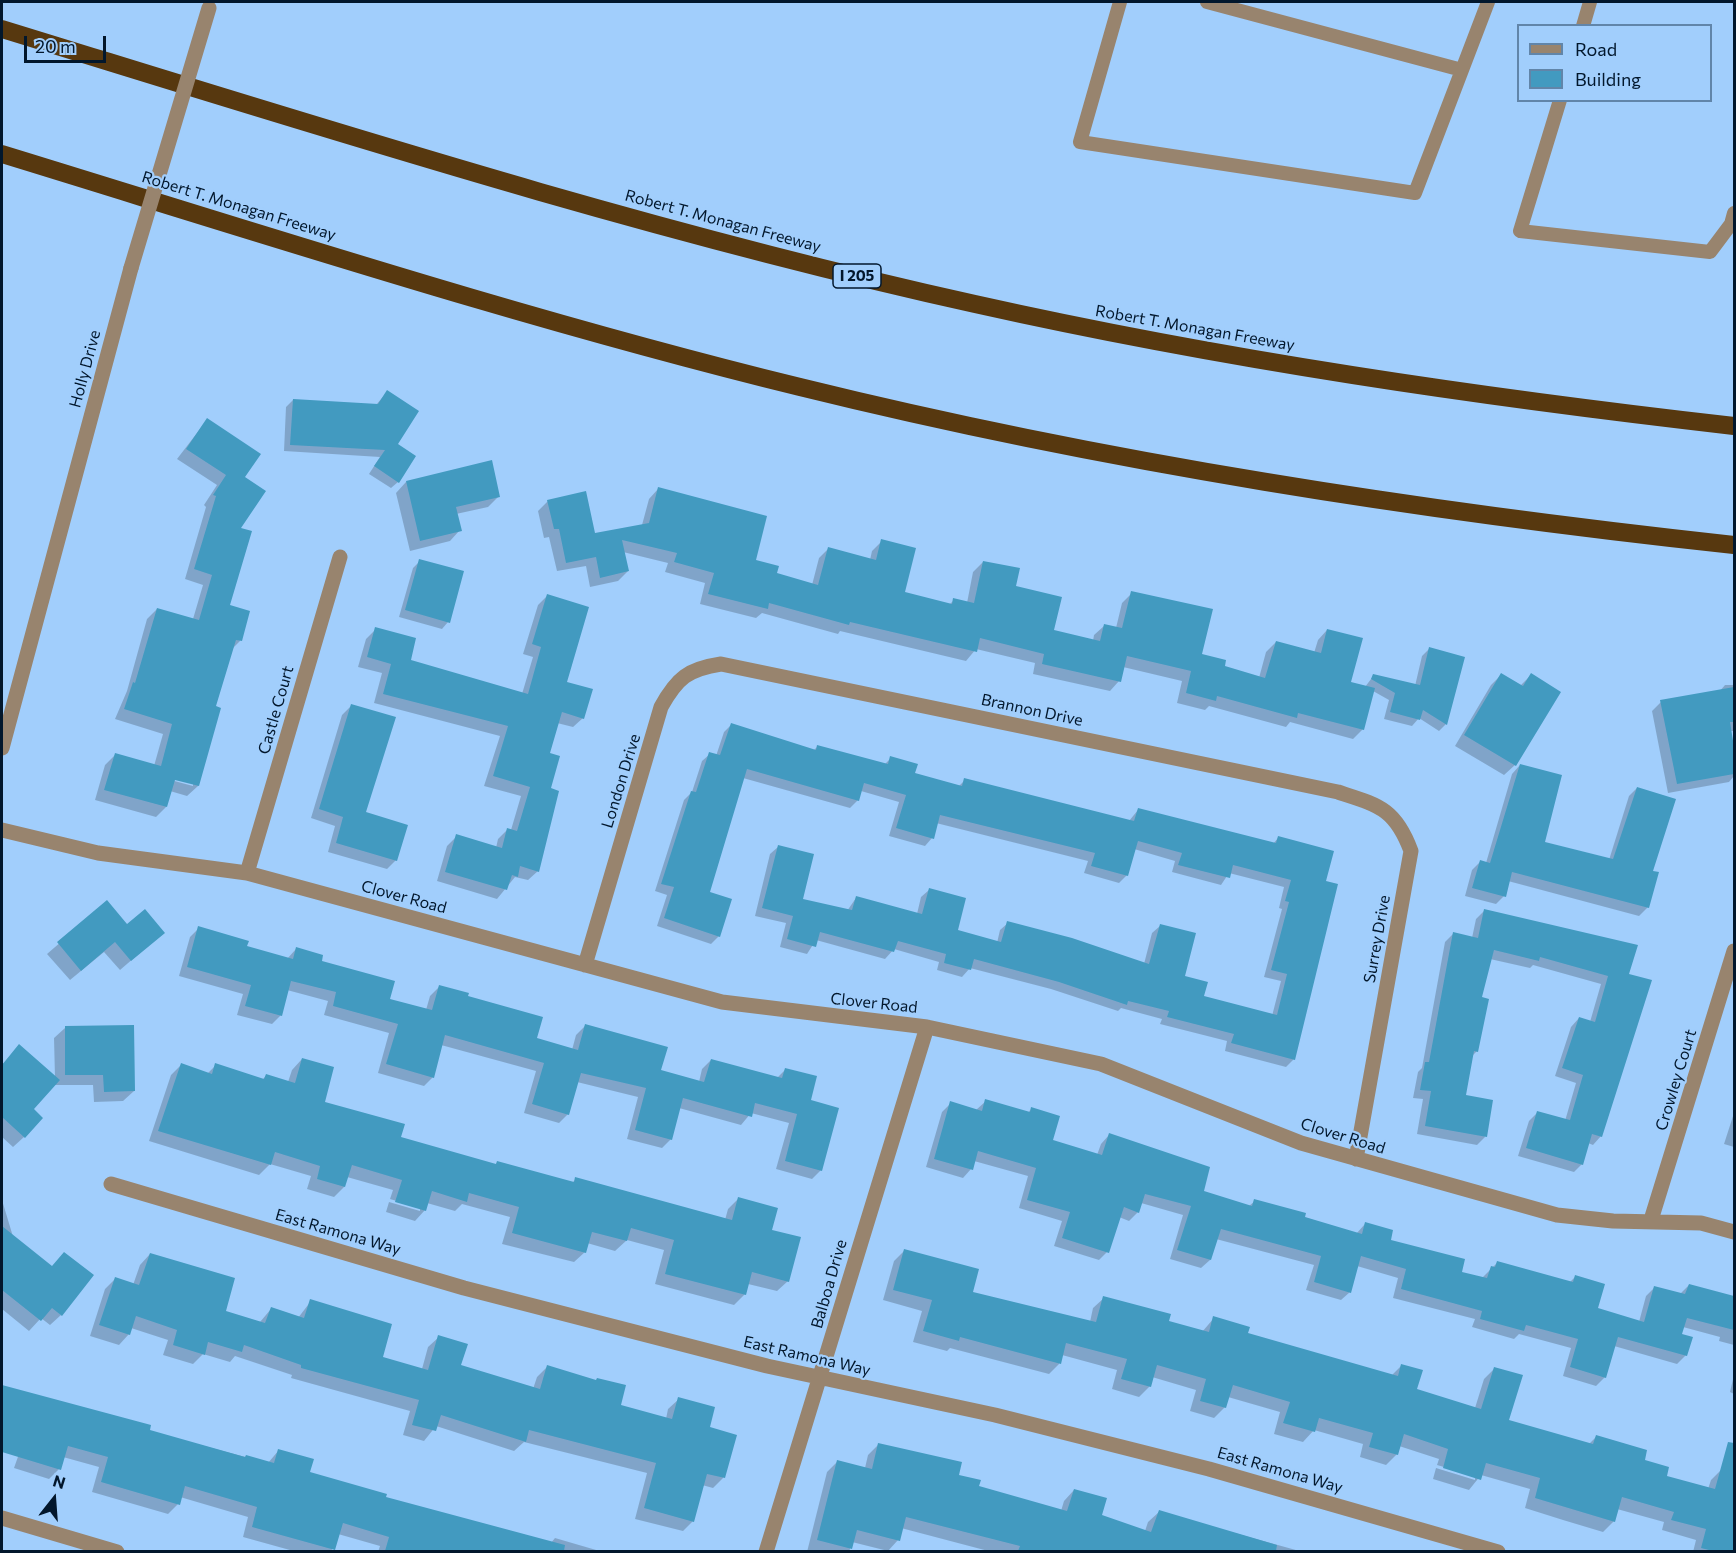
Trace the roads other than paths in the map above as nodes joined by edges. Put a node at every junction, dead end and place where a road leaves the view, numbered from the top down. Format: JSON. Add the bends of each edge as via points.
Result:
{"nodes":[{"id":1,"x":1120,"y":2,"type":"edge"},
{"id":2,"x":1207,"y":2,"type":"edge"},
{"id":3,"x":1488,"y":2,"type":"edge"},
{"id":4,"x":1590,"y":2,"type":"edge"},
{"id":5,"x":210,"y":5,"type":"edge"},
{"id":6,"x":1584,"y":24,"type":"edge"},
{"id":7,"x":2,"y":29,"type":"edge"},
{"id":8,"x":1462,"y":70,"type":"junction"},
{"id":9,"x":1559,"y":102,"type":"edge"},
{"id":10,"x":2,"y":154,"type":"edge"},
{"id":11,"x":1734,"y":213,"type":"edge"},
{"id":12,"x":1734,"y":426,"type":"edge"},
{"id":13,"x":1734,"y":545,"type":"edge"},
{"id":14,"x":340,"y":557,"type":"dead end"},
{"id":15,"x":746,"y":670,"type":"joint"},
{"id":16,"x":2,"y":748,"type":"edge"},
{"id":17,"x":1310,"y":787,"type":"joint"},
{"id":18,"x":2,"y":830,"type":"edge"},
{"id":19,"x":247,"y":873,"type":"junction"},
{"id":20,"x":1734,"y":951,"type":"edge"},
{"id":21,"x":585,"y":964,"type":"junction"},
{"id":22,"x":927,"y":1027,"type":"junction"},
{"id":23,"x":1356,"y":1160,"type":"junction"},
{"id":24,"x":111,"y":1184,"type":"dead end"},
{"id":25,"x":1651,"y":1220,"type":"junction"},
{"id":26,"x":1734,"y":1232,"type":"edge"},
{"id":27,"x":820,"y":1378,"type":"junction"},
{"id":28,"x":2,"y":1518,"type":"edge"},
{"id":29,"x":117,"y":1551,"type":"edge"},
{"id":30,"x":766,"y":1551,"type":"edge"},
{"id":31,"x":1498,"y":1551,"type":"edge"}],
"edges":[{"from":1,"to":8,"type":"lane","via":[[1080,142],[1415,193]]},
{"from":2,"to":8,"type":"lane"},
{"from":3,"to":8,"type":"lane"},
{"from":4,"to":6,"type":"lane"},
{"from":5,"to":16,"type":"street","name":"Holly Drive","bridge":true,"via":[[131,268]]},
{"from":7,"to":12,"type":"highway","name":"Robert T. Monagan Freeway","number":"I 205","via":[[622,215],[974,304],[1331,372]]},
{"from":9,"to":11,"type":"lane","via":[[1520,231],[1710,252],[1731,224]]},
{"from":10,"to":13,"type":"highway","name":"Robert T. Monagan Freeway","via":[[577,327],[917,415],[1269,484]]},
{"from":14,"to":19,"type":"street","name":"Castle Court"},
{"from":15,"to":17,"type":"street","name":"Brannon Drive"},
{"from":15,"to":21,"type":"street","name":"London Drive","via":[[721,664],[699,667],[675,683],[661,707]]},
{"from":17,"to":23,"type":"street","name":"Surrey Drive","via":[[1377,805],[1401,826],[1411,851]]},
{"from":18,"to":19,"type":"street","name":"Clover Road","via":[[98,853]]},
{"from":19,"to":21,"type":"street","name":"Clover Road"},
{"from":20,"to":25,"type":"street","name":"Crowley Court"},
{"from":21,"to":22,"type":"street","name":"Clover Road","via":[[722,1002]]},
{"from":22,"to":23,"type":"street","name":"Clover Road","via":[[1101,1064],[1300,1143]]},
{"from":22,"to":27,"type":"street","name":"Balboa Drive"},
{"from":23,"to":25,"type":"street","name":"Clover Road","via":[[1557,1215],[1613,1221]]},
{"from":24,"to":27,"type":"street","name":"East Ramona Way","via":[[464,1288]]},
{"from":25,"to":26,"type":"street","name":"Clover Road","via":[[1701,1224]]},
{"from":27,"to":30,"type":"street","name":"Balboa Drive"},
{"from":27,"to":31,"type":"street","name":"East Ramona Way","via":[[994,1415],[1209,1469]]},
{"from":28,"to":29,"type":"street"}]}
